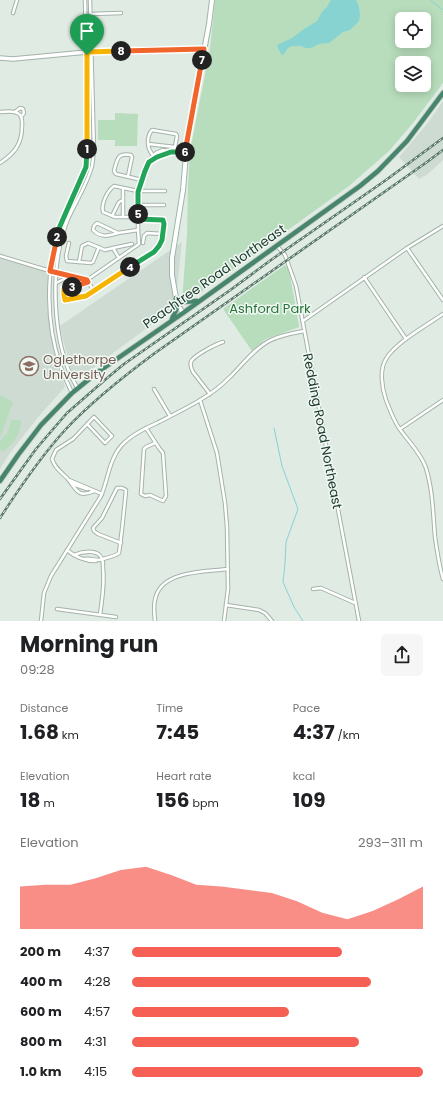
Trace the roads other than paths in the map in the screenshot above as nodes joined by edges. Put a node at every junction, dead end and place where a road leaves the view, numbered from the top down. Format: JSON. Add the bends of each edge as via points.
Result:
{"nodes":[{"id":1,"x":17,"y":0,"type":"edge"},
{"id":2,"x":85,"y":0,"type":"edge"},
{"id":3,"x":90,"y":0,"type":"edge"},
{"id":4,"x":212,"y":0,"type":"edge"},
{"id":5,"x":13,"y":13,"type":"dead end"},
{"id":6,"x":121,"y":13,"type":"dead end"},
{"id":7,"x":91,"y":14,"type":"junction"},
{"id":8,"x":204,"y":49,"type":"junction"},
{"id":9,"x":87,"y":52,"type":"junction"},
{"id":10,"x":92,"y":52,"type":"junction"},
{"id":11,"x":0,"y":58,"type":"edge"},
{"id":12,"x":443,"y":93,"type":"edge"},
{"id":13,"x":0,"y":112,"type":"edge"},
{"id":14,"x":14,"y":112,"type":"junction"},
{"id":15,"x":21,"y":117,"type":"junction"},
{"id":16,"x":148,"y":144,"type":"junction"},
{"id":17,"x":171,"y":152,"type":"junction"},
{"id":18,"x":185,"y":153,"type":"junction"},
{"id":19,"x":153,"y":155,"type":"junction"},
{"id":20,"x":149,"y":162,"type":"junction"},
{"id":21,"x":0,"y":163,"type":"edge"},
{"id":22,"x":128,"y":176,"type":"junction"},
{"id":23,"x":142,"y":180,"type":"junction"},
{"id":24,"x":123,"y":188,"type":"junction"},
{"id":25,"x":165,"y":191,"type":"dead end"},
{"id":26,"x":138,"y":192,"type":"junction"},
{"id":27,"x":123,"y":199,"type":"junction"},
{"id":28,"x":138,"y":205,"type":"junction"},
{"id":29,"x":164,"y":205,"type":"dead end"},
{"id":30,"x":112,"y":216,"type":"junction"},
{"id":31,"x":123,"y":216,"type":"junction"},
{"id":32,"x":137,"y":218,"type":"junction"},
{"id":33,"x":443,"y":226,"type":"edge"},
{"id":34,"x":138,"y":230,"type":"junction"},
{"id":35,"x":118,"y":233,"type":"junction"},
{"id":36,"x":162,"y":234,"type":"junction"},
{"id":37,"x":69,"y":243,"type":"dead end"},
{"id":38,"x":143,"y":243,"type":"dead end"},
{"id":39,"x":132,"y":244,"type":"dead end"},
{"id":40,"x":276,"y":246,"type":"junction"},
{"id":41,"x":99,"y":247,"type":"junction"},
{"id":42,"x":113,"y":248,"type":"junction"},
{"id":43,"x":407,"y":248,"type":"junction"},
{"id":44,"x":0,"y":256,"type":"edge"},
{"id":45,"x":119,"y":258,"type":"junction"},
{"id":46,"x":79,"y":262,"type":"junction"},
{"id":47,"x":50,"y":271,"type":"junction"},
{"id":48,"x":56,"y":272,"type":"junction"},
{"id":49,"x":62,"y":274,"type":"junction"},
{"id":50,"x":70,"y":276,"type":"junction"},
{"id":51,"x":364,"y":278,"type":"junction"},
{"id":52,"x":61,"y":280,"type":"junction"},
{"id":53,"x":88,"y":281,"type":"junction"},
{"id":54,"x":56,"y":283,"type":"junction"},
{"id":55,"x":94,"y":291,"type":"junction"},
{"id":56,"x":176,"y":298,"type":"junction"},
{"id":57,"x":443,"y":300,"type":"edge"},
{"id":58,"x":198,"y":301,"type":"junction"},
{"id":59,"x":183,"y":313,"type":"junction"},
{"id":60,"x":443,"y":314,"type":"edge"},
{"id":61,"x":172,"y":320,"type":"junction"},
{"id":62,"x":303,"y":321,"type":"junction"},
{"id":63,"x":304,"y":331,"type":"junction"},
{"id":64,"x":406,"y":339,"type":"junction"},
{"id":65,"x":223,"y":342,"type":"dead end"},
{"id":66,"x":78,"y":389,"type":"junction"},
{"id":67,"x":154,"y":389,"type":"dead end"},
{"id":68,"x":72,"y":393,"type":"junction"},
{"id":69,"x":210,"y":394,"type":"junction"},
{"id":70,"x":200,"y":400,"type":"junction"},
{"id":71,"x":443,"y":400,"type":"edge"},
{"id":72,"x":170,"y":416,"type":"junction"},
{"id":73,"x":87,"y":424,"type":"junction"},
{"id":74,"x":146,"y":428,"type":"junction"},
{"id":75,"x":400,"y":429,"type":"junction"},
{"id":76,"x":155,"y":443,"type":"junction"},
{"id":77,"x":68,"y":480,"type":"junction"},
{"id":78,"x":0,"y":481,"type":"edge"},
{"id":79,"x":93,"y":490,"type":"junction"},
{"id":80,"x":102,"y":494,"type":"junction"},
{"id":81,"x":121,"y":543,"type":"junction"},
{"id":82,"x":67,"y":550,"type":"junction"},
{"id":83,"x":74,"y":555,"type":"junction"},
{"id":84,"x":100,"y":559,"type":"junction"},
{"id":85,"x":228,"y":569,"type":"junction"},
{"id":86,"x":443,"y":579,"type":"edge"},
{"id":87,"x":313,"y":589,"type":"dead end"},
{"id":88,"x":356,"y":603,"type":"junction"},
{"id":89,"x":226,"y":605,"type":"junction"},
{"id":90,"x":57,"y":609,"type":"dead end"},
{"id":91,"x":100,"y":615,"type":"junction"},
{"id":92,"x":116,"y":617,"type":"dead end"},
{"id":93,"x":41,"y":621,"type":"edge"},
{"id":94,"x":155,"y":621,"type":"edge"},
{"id":95,"x":224,"y":621,"type":"edge"},
{"id":96,"x":272,"y":621,"type":"edge"},
{"id":97,"x":359,"y":621,"type":"edge"}],
"edges":[{"from":1,"to":5,"type":"street"},
{"from":2,"to":9,"type":"street"},
{"from":3,"to":7,"type":"street"},
{"from":4,"to":8,"type":"main road"},
{"from":6,"to":7,"type":"street"},
{"from":7,"to":10,"type":"street"},
{"from":8,"to":10,"type":"street"},
{"from":8,"to":18,"type":"main road"},
{"from":9,"to":10,"type":"street"},
{"from":9,"to":11,"type":"street"},
{"from":9,"to":47,"type":"street","via":[[86,167],[58,231]]},
{"from":10,"to":48,"type":"street","via":[[92,165],[89,177],[68,220]]},
{"from":12,"to":40,"type":"highway","name":"Peachtree Road Northeast","via":[[407,141],[378,171]]},
{"from":13,"to":14,"type":"street"},
{"from":14,"to":15,"type":"street"},
{"from":14,"to":15,"type":"street","via":[[23,109]]},
{"from":15,"to":21,"type":"street","via":[[20,142]]},
{"from":16,"to":16,"type":"street","via":[[175,147],[177,136],[152,130],[149,133]]},
{"from":16,"to":19,"type":"street"},
{"from":17,"to":18,"type":"street"},
{"from":17,"to":19,"type":"street","via":[[160,151]]},
{"from":17,"to":20,"type":"street","via":[[159,153]]},
{"from":18,"to":56,"type":"main road","via":[[183,190],[172,258]]},
{"from":19,"to":20,"type":"street"},
{"from":20,"to":23,"type":"street"},
{"from":22,"to":22,"type":"street","via":[[116,174],[114,171],[118,158],[126,154],[132,156]]},
{"from":22,"to":23,"type":"street"},
{"from":23,"to":26,"type":"street"},
{"from":24,"to":26,"type":"street"},
{"from":24,"to":27,"type":"street"},
{"from":24,"to":30,"type":"street","via":[[114,186],[108,192],[102,210]]},
{"from":25,"to":26,"type":"street"},
{"from":26,"to":28,"type":"street"},
{"from":27,"to":30,"type":"street"},
{"from":27,"to":31,"type":"street"},
{"from":28,"to":29,"type":"street"},
{"from":28,"to":32,"type":"street"},
{"from":30,"to":31,"type":"street"},
{"from":31,"to":32,"type":"street"},
{"from":32,"to":34,"type":"street"},
{"from":32,"to":36,"type":"street","via":[[163,220]]},
{"from":33,"to":43,"type":"street"},
{"from":34,"to":35,"type":"street"},
{"from":34,"to":45,"type":"street","via":[[139,244]]},
{"from":35,"to":35,"type":"street","via":[[97,223],[94,226],[96,232],[106,236]]},
{"from":36,"to":38,"type":"street","via":[[147,233]]},
{"from":36,"to":55,"type":"street","via":[[162,240],[154,252]]},
{"from":37,"to":46,"type":"street","via":[[66,260]]},
{"from":39,"to":42,"type":"street"},
{"from":40,"to":58,"type":"highway","name":"Peachtree Road Northeast"},
{"from":40,"to":62,"type":"street","name":"Redding Road Northeast","via":[[285,255],[296,286]]},
{"from":41,"to":42,"type":"street","via":[[105,250]]},
{"from":41,"to":46,"type":"street","via":[[93,262]]},
{"from":41,"to":46,"type":"street","via":[[88,243],[82,246]]},
{"from":42,"to":45,"type":"street"},
{"from":43,"to":51,"type":"street"},
{"from":43,"to":57,"type":"street"},
{"from":44,"to":47,"type":"street"},
{"from":45,"to":53,"type":"street"},
{"from":47,"to":48,"type":"street"},
{"from":47,"to":68,"type":"street","via":[[49,302],[54,338],[60,364]]},
{"from":48,"to":49,"type":"street"},
{"from":48,"to":54,"type":"street"},
{"from":49,"to":50,"type":"street"},
{"from":49,"to":52,"type":"street"},
{"from":50,"to":52,"type":"street"},
{"from":50,"to":53,"type":"street"},
{"from":51,"to":62,"type":"street"},
{"from":51,"to":64,"type":"street"},
{"from":52,"to":54,"type":"street"},
{"from":53,"to":55,"type":"street"},
{"from":53,"to":55,"type":"street","via":[[64,289],[65,300],[86,296]]},
{"from":54,"to":66,"type":"street","via":[[56,311],[62,347],[68,369]]},
{"from":56,"to":58,"type":"highway","via":[[183,302]]},
{"from":56,"to":59,"type":"main road"},
{"from":56,"to":61,"type":"highway","via":[[177,308]]},
{"from":58,"to":59,"type":"highway","name":"Peachtree Road Northeast"},
{"from":59,"to":61,"type":"highway","name":"Peachtree Road Northeast"},
{"from":60,"to":64,"type":"street"},
{"from":61,"to":66,"type":"highway","name":"Peachtree Road Northeast"},
{"from":62,"to":63,"type":"street","name":"Redding Road Northeast"},
{"from":63,"to":69,"type":"street","via":[[268,342]]},
{"from":63,"to":88,"type":"street","name":"Redding Road Northeast"},
{"from":64,"to":75,"type":"street","via":[[390,353],[382,368],[385,396]]},
{"from":65,"to":69,"type":"street","via":[[215,344],[191,363],[191,369]]},
{"from":66,"to":68,"type":"highway","name":"Peachtree Road Northeast"},
{"from":67,"to":72,"type":"street"},
{"from":68,"to":78,"type":"highway","name":"Peachtree Road Northeast","via":[[32,437]]},
{"from":69,"to":70,"type":"street"},
{"from":70,"to":72,"type":"street"},
{"from":70,"to":85,"type":"street","via":[[217,453],[222,483]]},
{"from":71,"to":75,"type":"street"},
{"from":72,"to":74,"type":"street"},
{"from":73,"to":73,"type":"street","via":[[105,443],[112,436],[94,417]]},
{"from":73,"to":77,"type":"street","via":[[56,450],[52,459],[54,466]]},
{"from":74,"to":76,"type":"street"},
{"from":74,"to":80,"type":"street","via":[[121,446],[111,463]]},
{"from":75,"to":86,"type":"street","via":[[425,465]]},
{"from":76,"to":76,"type":"street","via":[[144,449],[141,494],[164,501],[166,496],[163,453]]},
{"from":77,"to":79,"type":"street"},
{"from":77,"to":79,"type":"street","via":[[81,494],[89,494]]},
{"from":79,"to":80,"type":"street"},
{"from":80,"to":82,"type":"street"},
{"from":81,"to":81,"type":"street","via":[[126,490],[117,488],[102,518],[93,528],[98,534]]},
{"from":81,"to":84,"type":"street","via":[[119,554]]},
{"from":82,"to":83,"type":"street"},
{"from":82,"to":93,"type":"street","via":[[46,586]]},
{"from":83,"to":84,"type":"street","via":[[90,561]]},
{"from":83,"to":84,"type":"street","via":[[90,552],[98,554]]},
{"from":84,"to":91,"type":"street","via":[[104,580]]},
{"from":85,"to":89,"type":"street"},
{"from":85,"to":94,"type":"street","via":[[177,576],[167,581],[156,595]]},
{"from":87,"to":88,"type":"street","via":[[321,588]]},
{"from":88,"to":97,"type":"street","name":"Redding Road Northeast"},
{"from":89,"to":95,"type":"street"},
{"from":89,"to":96,"type":"street","via":[[259,610]]},
{"from":90,"to":91,"type":"street"},
{"from":91,"to":92,"type":"street"}]}
